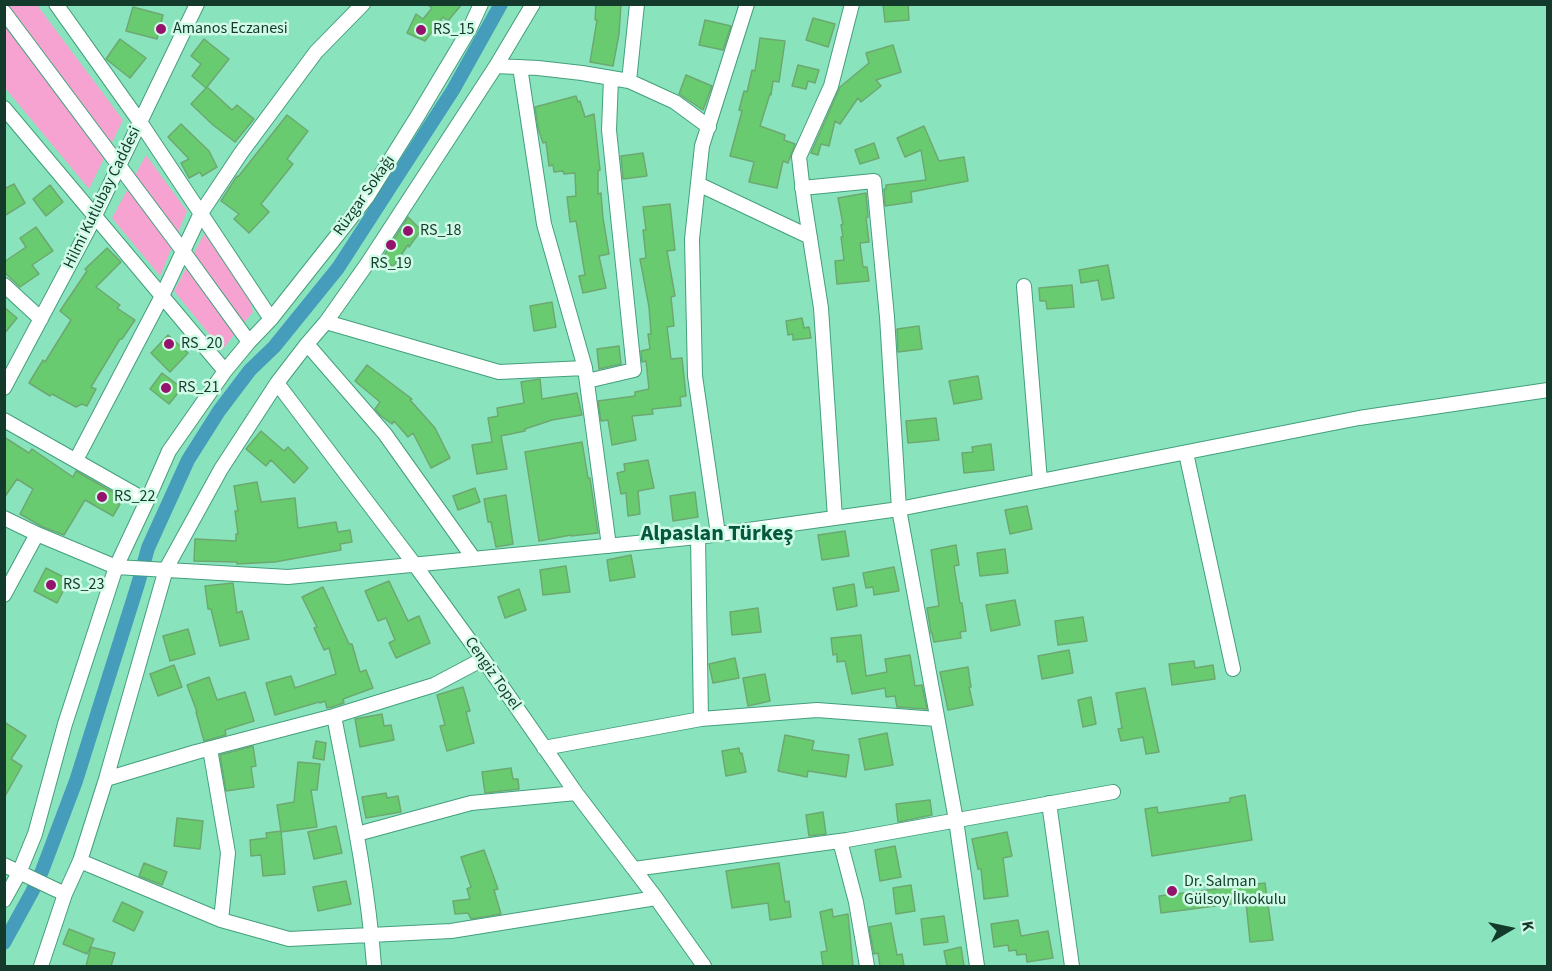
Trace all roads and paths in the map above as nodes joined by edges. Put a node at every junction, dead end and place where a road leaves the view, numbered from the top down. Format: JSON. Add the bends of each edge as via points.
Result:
{"nodes":[{"id":1,"x":56,"y":4,"type":"edge"},
{"id":2,"x":363,"y":4,"type":"edge"},
{"id":3,"x":481,"y":4,"type":"edge"},
{"id":4,"x":533,"y":4,"type":"edge"},
{"id":5,"x":638,"y":4,"type":"edge"},
{"id":6,"x":747,"y":4,"type":"edge"},
{"id":7,"x":852,"y":4,"type":"edge"},
{"id":8,"x":192,"y":6,"type":"edge"},
{"id":9,"x":4,"y":12,"type":"edge"},
{"id":10,"x":496,"y":66,"type":"junction"},
{"id":11,"x":520,"y":67,"type":"junction"},
{"id":12,"x":611,"y":78,"type":"junction"},
{"id":13,"x":629,"y":81,"type":"junction"},
{"id":14,"x":4,"y":108,"type":"edge"},
{"id":15,"x":140,"y":122,"type":"junction"},
{"id":16,"x":709,"y":127,"type":"junction"},
{"id":17,"x":119,"y":165,"type":"junction"},
{"id":18,"x":698,"y":184,"type":"junction"},
{"id":19,"x":802,"y":188,"type":"junction"},
{"id":20,"x":201,"y":213,"type":"junction"},
{"id":21,"x":94,"y":217,"type":"junction"},
{"id":22,"x":810,"y":237,"type":"junction"},
{"id":23,"x":183,"y":251,"type":"junction"},
{"id":24,"x":4,"y":285,"type":"edge"},
{"id":25,"x":1024,"y":286,"type":"dead end"},
{"id":26,"x":162,"y":296,"type":"junction"},
{"id":27,"x":41,"y":319,"type":"junction"},
{"id":28,"x":271,"y":319,"type":"junction"},
{"id":29,"x":326,"y":322,"type":"junction"},
{"id":30,"x":249,"y":342,"type":"junction"},
{"id":31,"x":307,"y":344,"type":"junction"},
{"id":32,"x":225,"y":371,"type":"junction"},
{"id":33,"x":586,"y":375,"type":"junction"},
{"id":34,"x":278,"y":383,"type":"junction"},
{"id":35,"x":4,"y":388,"type":"edge"},
{"id":36,"x":1548,"y":390,"type":"edge"},
{"id":37,"x":4,"y":420,"type":"edge"},
{"id":38,"x":1186,"y":453,"type":"junction"},
{"id":39,"x":76,"y":460,"type":"junction"},
{"id":40,"x":1040,"y":481,"type":"junction"},
{"id":41,"x":147,"y":501,"type":"junction"},
{"id":42,"x":899,"y":509,"type":"junction"},
{"id":43,"x":4,"y":518,"type":"edge"},
{"id":44,"x":835,"y":518,"type":"junction"},
{"id":45,"x":37,"y":534,"type":"junction"},
{"id":46,"x":718,"y":534,"type":"junction"},
{"id":47,"x":698,"y":537,"type":"junction"},
{"id":48,"x":609,"y":546,"type":"junction"},
{"id":49,"x":474,"y":559,"type":"junction"},
{"id":50,"x":415,"y":565,"type":"junction"},
{"id":51,"x":116,"y":567,"type":"junction"},
{"id":52,"x":166,"y":569,"type":"junction"},
{"id":53,"x":4,"y":595,"type":"edge"},
{"id":54,"x":483,"y":659,"type":"junction"},
{"id":55,"x":1233,"y":669,"type":"dead end"},
{"id":56,"x":334,"y":716,"type":"junction"},
{"id":57,"x":938,"y":719,"type":"junction"},
{"id":58,"x":701,"y":720,"type":"junction"},
{"id":59,"x":544,"y":748,"type":"junction"},
{"id":60,"x":210,"y":749,"type":"junction"},
{"id":61,"x":106,"y":779,"type":"junction"},
{"id":62,"x":1113,"y":792,"type":"dead end"},
{"id":63,"x":576,"y":793,"type":"junction"},
{"id":64,"x":1049,"y":804,"type":"junction"},
{"id":65,"x":956,"y":820,"type":"junction"},
{"id":66,"x":357,"y":834,"type":"junction"},
{"id":67,"x":840,"y":841,"type":"junction"},
{"id":68,"x":80,"y":861,"type":"junction"},
{"id":69,"x":4,"y":866,"type":"edge"},
{"id":70,"x":634,"y":868,"type":"junction"},
{"id":71,"x":19,"y":873,"type":"junction"},
{"id":72,"x":65,"y":894,"type":"junction"},
{"id":73,"x":656,"y":898,"type":"junction"},
{"id":74,"x":4,"y":900,"type":"edge"},
{"id":75,"x":221,"y":920,"type":"junction"},
{"id":76,"x":372,"y":936,"type":"junction"},
{"id":77,"x":49,"y":940,"type":"junction"},
{"id":78,"x":33,"y":966,"type":"edge"},
{"id":79,"x":41,"y":966,"type":"edge"},
{"id":80,"x":374,"y":966,"type":"edge"},
{"id":81,"x":704,"y":966,"type":"edge"},
{"id":82,"x":867,"y":966,"type":"edge"},
{"id":83,"x":977,"y":966,"type":"edge"},
{"id":84,"x":1072,"y":966,"type":"edge"}],
"edges":[{"from":1,"to":15,"type":"street"},
{"from":2,"to":20,"type":"street","via":[[316,52]]},
{"from":3,"to":28,"type":"street","name":"Rüzgar Sokağı","via":[[469,30],[366,197]]},
{"from":4,"to":10,"type":"street"},
{"from":5,"to":13,"type":"street"},
{"from":6,"to":16,"type":"street"},
{"from":7,"to":19,"type":"street","via":[[831,86],[799,157]]},
{"from":8,"to":15,"type":"street","name":"Hilmi Kutlubay Caddesi"},
{"from":9,"to":17,"type":"street"},
{"from":10,"to":11,"type":"street"},
{"from":10,"to":29,"type":"street"},
{"from":11,"to":12,"type":"street"},
{"from":11,"to":33,"type":"street","via":[[544,224]]},
{"from":12,"to":13,"type":"street"},
{"from":12,"to":33,"type":"street","via":[[609,130],[634,370]]},
{"from":13,"to":16,"type":"street","via":[[675,102]]},
{"from":14,"to":21,"type":"street"},
{"from":15,"to":17,"type":"street","name":"Hilmi Kutlubay Caddesi"},
{"from":15,"to":20,"type":"street"},
{"from":16,"to":18,"type":"street","via":[[702,146]]},
{"from":17,"to":21,"type":"street","name":"Hilmi Kutlubay Caddesi"},
{"from":17,"to":23,"type":"street"},
{"from":18,"to":22,"type":"street"},
{"from":18,"to":46,"type":"street","via":[[692,239],[695,376]]},
{"from":19,"to":22,"type":"street"},
{"from":19,"to":42,"type":"street","via":[[874,182]]},
{"from":20,"to":23,"type":"street"},
{"from":20,"to":28,"type":"street"},
{"from":21,"to":26,"type":"street"},
{"from":21,"to":27,"type":"street","name":"Hilmi Kutlubay Caddesi"},
{"from":22,"to":44,"type":"street","via":[[821,308]]},
{"from":23,"to":26,"type":"street"},
{"from":23,"to":30,"type":"street"},
{"from":24,"to":27,"type":"street"},
{"from":25,"to":40,"type":"street"},
{"from":26,"to":32,"type":"street"},
{"from":26,"to":39,"type":"street"},
{"from":27,"to":35,"type":"street","name":"Hilmi Kutlubay Caddesi"},
{"from":28,"to":30,"type":"street","name":"Rüzgar Sokağı"},
{"from":29,"to":31,"type":"street"},
{"from":29,"to":33,"type":"street","via":[[499,372]]},
{"from":30,"to":32,"type":"street","name":"Rüzgar Sokağı"},
{"from":31,"to":34,"type":"street"},
{"from":31,"to":49,"type":"street","via":[[386,434]]},
{"from":32,"to":41,"type":"street","name":"Rüzgar Sokağı","via":[[169,451]]},
{"from":33,"to":48,"type":"street"},
{"from":34,"to":50,"type":"street","name":"Cengiz Topel"},
{"from":34,"to":52,"type":"street","via":[[221,469]]},
{"from":36,"to":38,"type":"street","via":[[1359,418]]},
{"from":37,"to":39,"type":"street"},
{"from":38,"to":40,"type":"street"},
{"from":38,"to":55,"type":"street"},
{"from":39,"to":41,"type":"street"},
{"from":40,"to":42,"type":"street"},
{"from":41,"to":51,"type":"street","name":"Rüzgar Sokağı"},
{"from":42,"to":44,"type":"street"},
{"from":42,"to":57,"type":"street"},
{"from":43,"to":45,"type":"street"},
{"from":44,"to":46,"type":"street"},
{"from":45,"to":51,"type":"street"},
{"from":45,"to":53,"type":"street"},
{"from":46,"to":47,"type":"street"},
{"from":47,"to":48,"type":"street"},
{"from":47,"to":58,"type":"street"},
{"from":48,"to":49,"type":"street"},
{"from":49,"to":50,"type":"street"},
{"from":50,"to":52,"type":"street","via":[[288,577]]},
{"from":50,"to":54,"type":"street","name":"Cengiz Topel"},
{"from":51,"to":52,"type":"street"},
{"from":51,"to":71,"type":"street","name":"Rüzgar Sokağı","via":[[65,724],[35,834]]},
{"from":52,"to":61,"type":"street"},
{"from":54,"to":56,"type":"street","via":[[434,685]]},
{"from":54,"to":59,"type":"street","name":"Cengiz Topel"},
{"from":56,"to":60,"type":"street"},
{"from":56,"to":66,"type":"street"},
{"from":57,"to":58,"type":"street","via":[[817,710]]},
{"from":57,"to":65,"type":"street"},
{"from":58,"to":59,"type":"street"},
{"from":59,"to":63,"type":"street","name":"Cengiz Topel"},
{"from":60,"to":61,"type":"street"},
{"from":60,"to":75,"type":"street","via":[[228,853]]},
{"from":61,"to":68,"type":"street"},
{"from":62,"to":64,"type":"street"},
{"from":63,"to":66,"type":"street","via":[[471,803]]},
{"from":63,"to":70,"type":"street","name":"Cengiz Topel"},
{"from":64,"to":65,"type":"street"},
{"from":64,"to":84,"type":"street"},
{"from":65,"to":67,"type":"street"},
{"from":65,"to":83,"type":"street"},
{"from":66,"to":76,"type":"street"},
{"from":67,"to":70,"type":"street"},
{"from":67,"to":82,"type":"street"},
{"from":68,"to":72,"type":"street"},
{"from":68,"to":75,"type":"street"},
{"from":69,"to":71,"type":"street"},
{"from":70,"to":73,"type":"street","name":"Cengiz Topel"},
{"from":71,"to":72,"type":"street"},
{"from":71,"to":74,"type":"street","name":"Rüzgar Sokağı"},
{"from":72,"to":77,"type":"street"},
{"from":73,"to":76,"type":"street","via":[[451,931]]},
{"from":73,"to":81,"type":"street","name":"Cengiz Topel"},
{"from":75,"to":76,"type":"street","via":[[288,939]]},
{"from":76,"to":80,"type":"street"},
{"from":77,"to":78,"type":"street"},
{"from":77,"to":79,"type":"street"}]}
